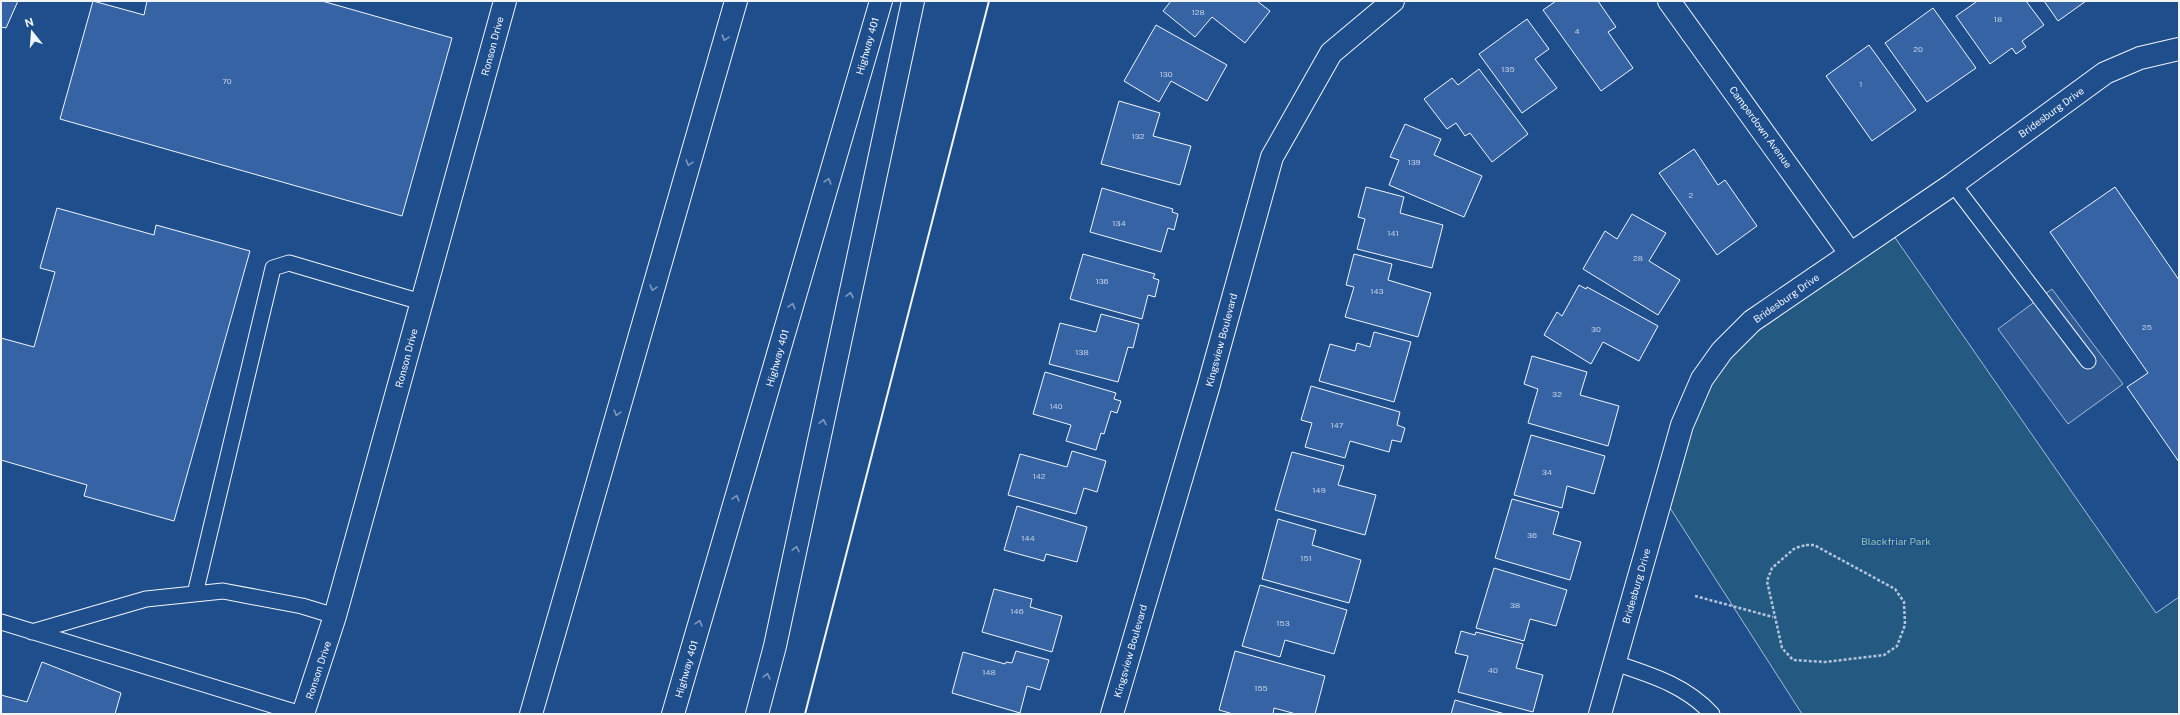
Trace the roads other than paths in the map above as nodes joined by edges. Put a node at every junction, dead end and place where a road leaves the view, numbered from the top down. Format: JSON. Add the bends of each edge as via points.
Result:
{"nodes":[{"id":1,"x":505,"y":1,"type":"edge"},
{"id":2,"x":736,"y":1,"type":"edge"},
{"id":3,"x":881,"y":1,"type":"edge"},
{"id":4,"x":913,"y":1,"type":"edge"},
{"id":5,"x":1393,"y":1,"type":"edge"},
{"id":6,"x":1669,"y":1,"type":"edge"},
{"id":7,"x":2179,"y":49,"type":"edge"},
{"id":8,"x":1953,"y":184,"type":"junction"},
{"id":9,"x":1850,"y":253,"type":"junction"},
{"id":10,"x":421,"y":302,"type":"junction"},
{"id":11,"x":2088,"y":361,"type":"dead end"},
{"id":12,"x":196,"y":594,"type":"junction"},
{"id":13,"x":335,"y":616,"type":"junction"},
{"id":14,"x":1,"y":622,"type":"edge"},
{"id":15,"x":32,"y":632,"type":"junction"},
{"id":16,"x":1615,"y":663,"type":"junction"},
{"id":17,"x":302,"y":714,"type":"edge"},
{"id":18,"x":531,"y":714,"type":"edge"},
{"id":19,"x":673,"y":714,"type":"edge"},
{"id":20,"x":757,"y":714,"type":"edge"},
{"id":21,"x":1112,"y":714,"type":"edge"},
{"id":22,"x":1600,"y":714,"type":"edge"},
{"id":23,"x":1712,"y":714,"type":"edge"}],
"edges":[{"from":1,"to":10,"type":"main road","name":"Ronson Drive"},
{"from":2,"to":18,"type":"main road","one_way":true},
{"from":19,"to":3,"type":"main road","name":"Highway 401","one_way":true},
{"from":20,"to":4,"type":"main road","one_way":true,"via":[[778,630]]},
{"from":5,"to":21,"type":"main road","name":"Kingsview Boulevard","via":[[1331,53],[1272,157],[1208,388]]},
{"from":6,"to":9,"type":"main road","name":"Camperdown Avenue"},
{"from":7,"to":8,"type":"main road","name":"Bridesburg Drive","via":[[2140,58],[2105,73]]},
{"from":8,"to":9,"type":"main road","name":"Bridesburg Drive"},
{"from":8,"to":11,"type":"lane"},
{"from":9,"to":16,"type":"main road","name":"Bridesburg Drive","via":[[1752,321],[1722,351],[1702,379],[1682,425]]},
{"from":10,"to":12,"type":"lane","via":[[289,263],[273,268]]},
{"from":10,"to":13,"type":"main road","name":"Ronson Drive"},
{"from":12,"to":13,"type":"lane","via":[[222,591],[302,606]]},
{"from":12,"to":15,"type":"lane","via":[[146,599]]},
{"from":13,"to":17,"type":"main road","name":"Ronson Drive"},
{"from":14,"to":15,"type":"lane"},
{"from":15,"to":17,"type":"lane"},
{"from":16,"to":22,"type":"main road","name":"Bridesburg Drive"},
{"from":16,"to":23,"type":"lane","via":[[1683,689]]}]}
